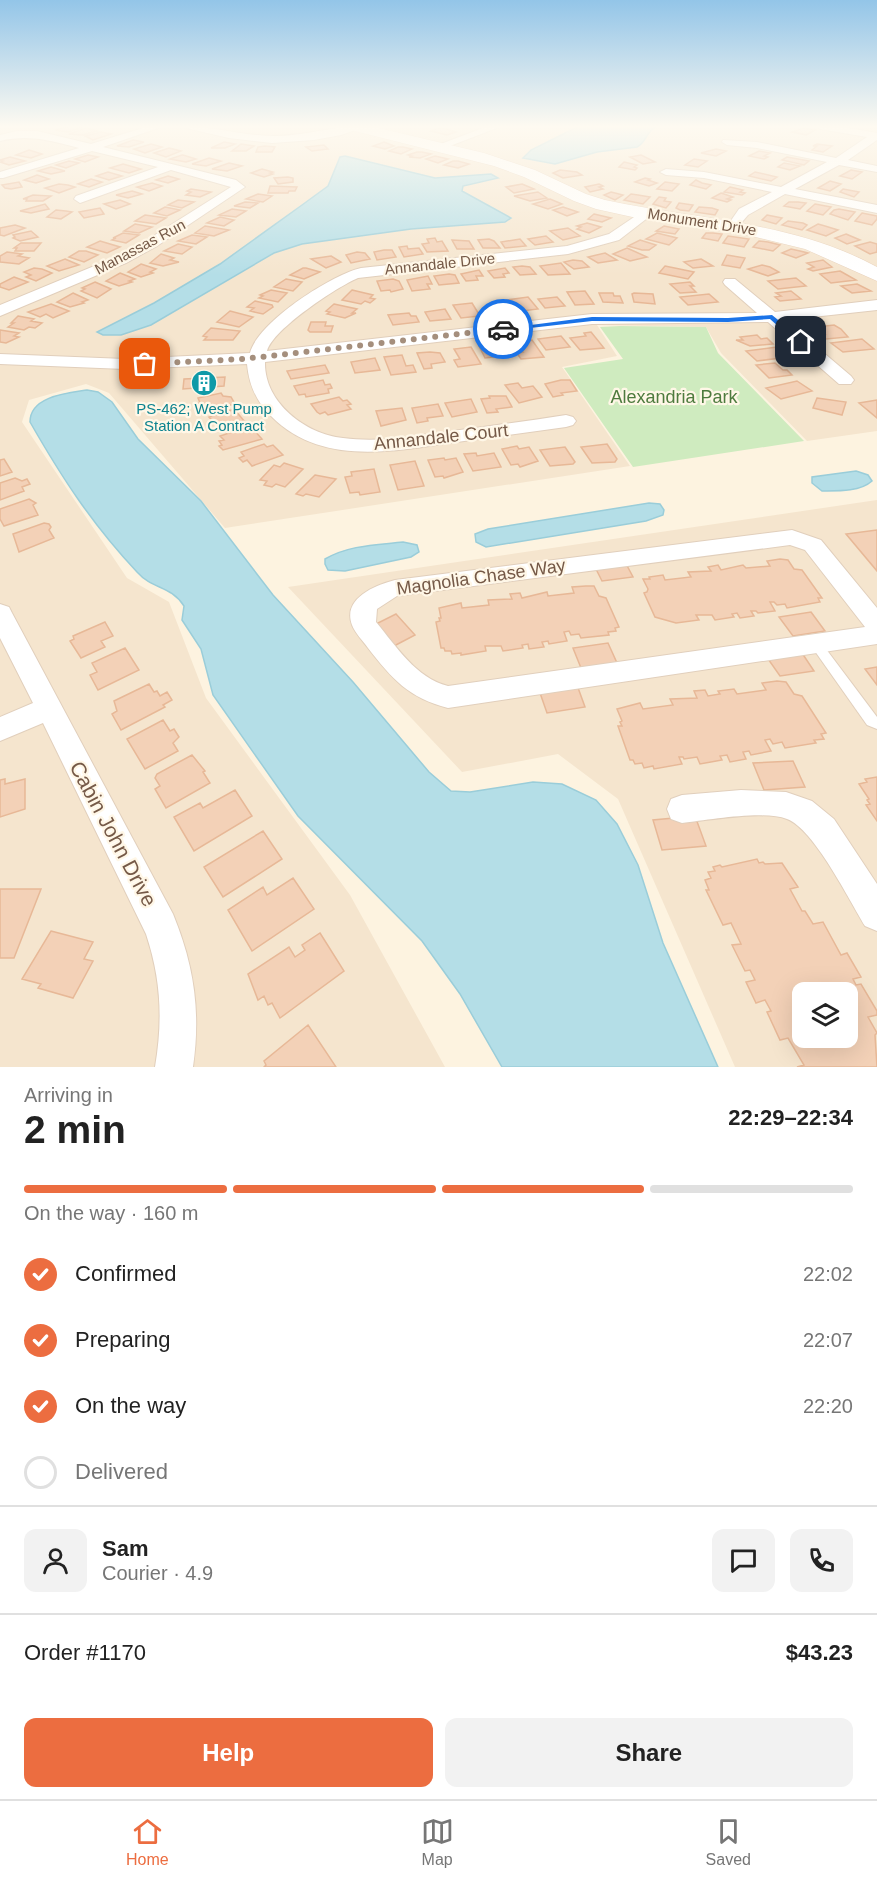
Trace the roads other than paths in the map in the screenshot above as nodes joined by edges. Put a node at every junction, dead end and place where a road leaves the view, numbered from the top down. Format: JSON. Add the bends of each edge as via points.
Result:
{"nodes":[{"id":1,"x":145,"y":176,"type":"edge"},
{"id":2,"x":205,"y":176,"type":"edge"},
{"id":3,"x":534,"y":176,"type":"edge"},
{"id":4,"x":708,"y":176,"type":"edge"},
{"id":5,"x":810,"y":176,"type":"edge"},
{"id":6,"x":783,"y":190,"type":"junction"},
{"id":7,"x":80,"y":199,"type":"dead end"},
{"id":8,"x":877,"y":209,"type":"edge"},
{"id":9,"x":646,"y":213,"type":"junction"},
{"id":10,"x":737,"y":228,"type":"junction"},
{"id":11,"x":877,"y":275,"type":"edge"},
{"id":12,"x":730,"y":282,"type":"dead end"},
{"id":13,"x":877,"y":305,"type":"edge"},
{"id":14,"x":0,"y":311,"type":"edge"},
{"id":15,"x":772,"y":317,"type":"junction"},
{"id":16,"x":257,"y":357,"type":"junction"},
{"id":17,"x":0,"y":359,"type":"edge"},
{"id":18,"x":845,"y":380,"type":"dead end"},
{"id":19,"x":566,"y":421,"type":"dead end"},
{"id":20,"x":0,"y":613,"type":"edge"},
{"id":21,"x":877,"y":625,"type":"edge"},
{"id":22,"x":877,"y":635,"type":"edge"},
{"id":23,"x":816,"y":644,"type":"junction"},
{"id":24,"x":48,"y":710,"type":"junction"},
{"id":25,"x":877,"y":724,"type":"edge"},
{"id":26,"x":0,"y":729,"type":"edge"},
{"id":27,"x":682,"y":809,"type":"dead end"},
{"id":28,"x":877,"y":914,"type":"edge"},
{"id":29,"x":174,"y":1067,"type":"edge"}],
"edges":[{"from":1,"to":7,"type":"street"},
{"from":2,"to":14,"type":"street","name":"Manassas Run","via":[[243,185],[144,248]]},
{"from":3,"to":9,"type":"street","name":"Monument Drive","via":[[586,201]]},
{"from":4,"to":6,"type":"street"},
{"from":5,"to":6,"type":"street"},
{"from":6,"to":8,"type":"street"},
{"from":6,"to":10,"type":"street","via":[[743,212],[736,222]]},
{"from":9,"to":10,"type":"street","name":"Monument Drive"},
{"from":9,"to":16,"type":"street","name":"Annandale Drive","via":[[614,237],[567,250],[362,272],[343,278],[276,327]]},
{"from":10,"to":11,"type":"street","name":"Monument Drive","via":[[814,244]]},
{"from":12,"to":15,"type":"street"},
{"from":13,"to":15,"type":"street"},
{"from":15,"to":16,"type":"street","via":[[592,319]]},
{"from":15,"to":18,"type":"street"},
{"from":16,"to":17,"type":"street","via":[[125,364]]},
{"from":16,"to":19,"type":"street","name":"Annandale Court","via":[[259,381],[284,420],[307,435],[327,441],[358,446],[408,444]]},
{"from":20,"to":24,"type":"street","name":"Cabin John Drive"},
{"from":21,"to":23,"type":"street","name":"Magnolia Chase Way","via":[[813,545],[792,537],[394,588],[374,596],[362,616],[364,624],[415,685],[428,693],[448,697]]},
{"from":22,"to":23,"type":"street","name":"Magnolia Chase Way"},
{"from":23,"to":25,"type":"lane"},
{"from":24,"to":26,"type":"street"},
{"from":24,"to":29,"type":"street","name":"Cabin John Drive","via":[[171,949],[179,991],[180,1038]]},
{"from":27,"to":28,"type":"street","via":[[779,803],[796,808],[823,829]]}]}
